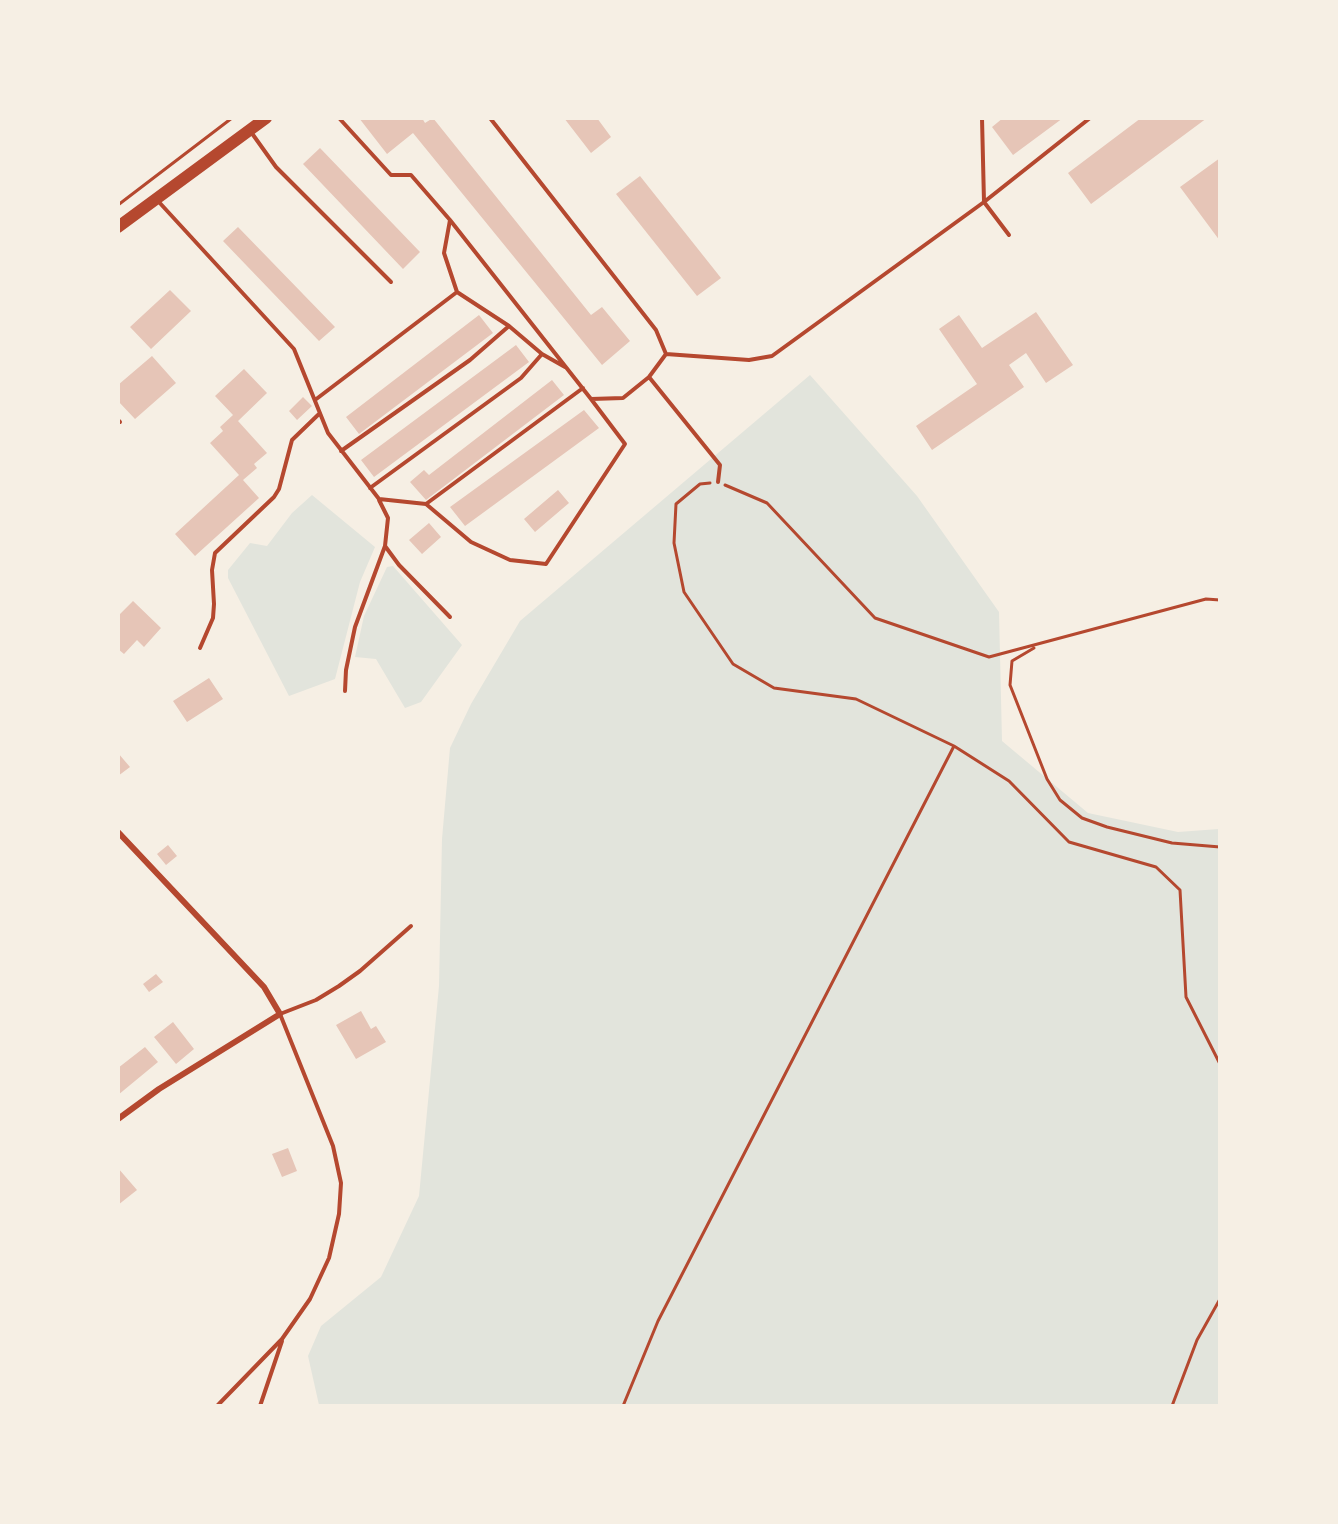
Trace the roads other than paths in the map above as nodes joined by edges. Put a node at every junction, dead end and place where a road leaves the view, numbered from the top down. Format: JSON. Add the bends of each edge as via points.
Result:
{"nodes":[{"id":1,"x":266,"y":118,"type":"edge"},
{"id":2,"x":339,"y":118,"type":"edge"},
{"id":3,"x":490,"y":118,"type":"edge"},
{"id":4,"x":982,"y":118,"type":"edge"},
{"id":5,"x":1090,"y":118,"type":"edge"},
{"id":6,"x":250,"y":130,"type":"junction"},
{"id":7,"x":156,"y":198,"type":"junction"},
{"id":8,"x":984,"y":202,"type":"junction"},
{"id":9,"x":450,"y":220,"type":"junction"},
{"id":10,"x":118,"y":227,"type":"edge"},
{"id":11,"x":1009,"y":235,"type":"dead end"},
{"id":12,"x":391,"y":282,"type":"dead end"},
{"id":13,"x":457,"y":292,"type":"junction"},
{"id":14,"x":509,"y":326,"type":"junction"},
{"id":15,"x":542,"y":354,"type":"junction"},
{"id":16,"x":666,"y":354,"type":"junction"},
{"id":17,"x":569,"y":369,"type":"junction"},
{"id":18,"x":649,"y":377,"type":"junction"},
{"id":19,"x":583,"y":388,"type":"junction"},
{"id":20,"x":591,"y":399,"type":"junction"},
{"id":21,"x":315,"y":400,"type":"junction"},
{"id":22,"x":320,"y":412,"type":"junction"},
{"id":23,"x":341,"y":451,"type":"junction"},
{"id":24,"x":718,"y":482,"type":"road end"},
{"id":25,"x":370,"y":488,"type":"junction"},
{"id":26,"x":379,"y":499,"type":"junction"},
{"id":27,"x":426,"y":504,"type":"junction"},
{"id":28,"x":385,"y":546,"type":"junction"},
{"id":29,"x":450,"y":617,"type":"dead end"},
{"id":30,"x":200,"y":648,"type":"dead end"},
{"id":31,"x":345,"y":692,"type":"dead end"},
{"id":32,"x":118,"y":832,"type":"edge"},
{"id":33,"x":411,"y":926,"type":"dead end"},
{"id":34,"x":280,"y":1014,"type":"junction"},
{"id":35,"x":118,"y":1119,"type":"edge"},
{"id":36,"x":282,"y":1339,"type":"junction"},
{"id":37,"x":217,"y":1406,"type":"edge"},
{"id":38,"x":260,"y":1406,"type":"edge"}],
"edges":[{"from":1,"to":6,"type":"main road"},
{"from":2,"to":9,"type":"lane","via":[[391,176],[411,175]]},
{"from":3,"to":16,"type":"lane","via":[[656,330]]},
{"from":4,"to":8,"type":"lane"},
{"from":5,"to":8,"type":"lane"},
{"from":6,"to":7,"type":"main road"},
{"from":6,"to":12,"type":"lane","via":[[276,167]]},
{"from":7,"to":10,"type":"main road"},
{"from":7,"to":21,"type":"lane","via":[[294,349]]},
{"from":8,"to":11,"type":"lane"},
{"from":8,"to":16,"type":"lane","via":[[772,356],[749,360]]},
{"from":9,"to":13,"type":"lane","via":[[444,253]]},
{"from":9,"to":17,"type":"lane"},
{"from":13,"to":14,"type":"lane"},
{"from":13,"to":21,"type":"lane"},
{"from":14,"to":15,"type":"lane"},
{"from":14,"to":23,"type":"lane","via":[[470,360]]},
{"from":15,"to":17,"type":"lane"},
{"from":15,"to":25,"type":"lane","via":[[521,378]]},
{"from":16,"to":18,"type":"lane"},
{"from":17,"to":19,"type":"lane"},
{"from":18,"to":20,"type":"lane","via":[[623,398]]},
{"from":18,"to":24,"type":"lane","via":[[720,465]]},
{"from":19,"to":20,"type":"lane"},
{"from":19,"to":27,"type":"lane"},
{"from":20,"to":27,"type":"lane","via":[[625,444],[546,564],[510,560],[471,542]]},
{"from":21,"to":22,"type":"lane"},
{"from":22,"to":23,"type":"lane"},
{"from":22,"to":30,"type":"lane","via":[[292,440],[274,497],[215,554],[213,618]]},
{"from":23,"to":25,"type":"lane"},
{"from":25,"to":26,"type":"lane"},
{"from":26,"to":27,"type":"lane"},
{"from":26,"to":28,"type":"lane","via":[[388,518]]},
{"from":28,"to":29,"type":"lane"},
{"from":28,"to":31,"type":"lane","via":[[355,627]]},
{"from":32,"to":34,"type":"street","via":[[264,987]]},
{"from":33,"to":34,"type":"lane","via":[[339,986]]},
{"from":34,"to":35,"type":"street"},
{"from":34,"to":36,"type":"lane","via":[[333,1146],[341,1183],[329,1258],[310,1299]]},
{"from":36,"to":37,"type":"lane"},
{"from":36,"to":38,"type":"lane"}]}
